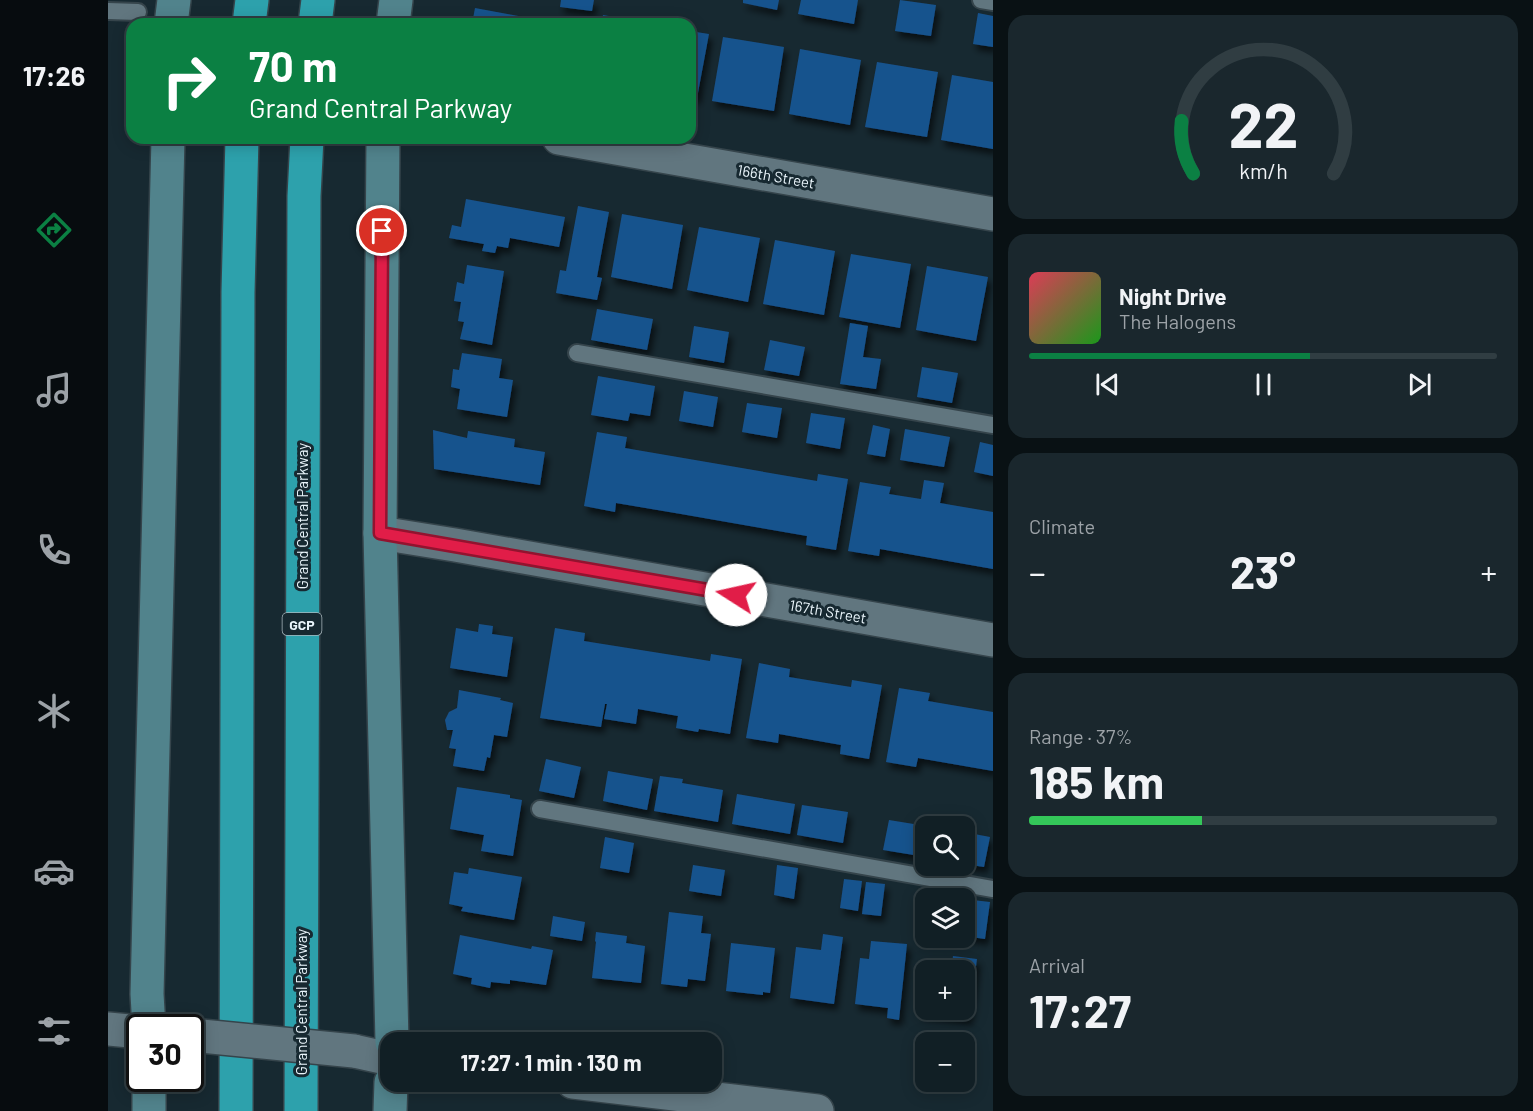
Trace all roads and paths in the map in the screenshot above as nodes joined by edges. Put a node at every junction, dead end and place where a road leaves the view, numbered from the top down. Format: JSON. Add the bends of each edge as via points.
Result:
{"nodes":[{"id":1,"x":174,"y":0,"type":"edge"},
{"id":2,"x":252,"y":0,"type":"edge"},
{"id":3,"x":318,"y":0,"type":"edge"},
{"id":4,"x":396,"y":0,"type":"edge"},
{"id":5,"x":981,"y":0,"type":"edge"},
{"id":6,"x":993,"y":2,"type":"edge"},
{"id":7,"x":108,"y":11,"type":"edge"},
{"id":8,"x":138,"y":12,"type":"dead end"},
{"id":9,"x":172,"y":18,"type":"edge"},
{"id":10,"x":250,"y":18,"type":"edge"},
{"id":11,"x":316,"y":18,"type":"edge"},
{"id":12,"x":394,"y":18,"type":"edge"},
{"id":13,"x":168,"y":144,"type":"edge"},
{"id":14,"x":242,"y":144,"type":"edge"},
{"id":15,"x":307,"y":144,"type":"edge"},
{"id":16,"x":383,"y":144,"type":"edge"},
{"id":17,"x":593,"y":144,"type":"edge"},
{"id":18,"x":993,"y":214,"type":"edge"},
{"id":19,"x":577,"y":353,"type":"dead end"},
{"id":20,"x":993,"y":425,"type":"edge"},
{"id":21,"x":380,"y":533,"type":"junction"},
{"id":22,"x":993,"y":640,"type":"edge"},
{"id":23,"x":540,"y":809,"type":"dead end"},
{"id":24,"x":993,"y":889,"type":"edge"},
{"id":25,"x":148,"y":1014,"type":"edge"},
{"id":26,"x":108,"y":1029,"type":"edge"},
{"id":27,"x":126,"y":1031,"type":"edge"},
{"id":28,"x":392,"y":1032,"type":"edge"},
{"id":29,"x":204,"y":1036,"type":"edge"},
{"id":30,"x":380,"y":1057,"type":"edge"},
{"id":31,"x":149,"y":1092,"type":"edge"},
{"id":32,"x":391,"y":1092,"type":"edge"},
{"id":33,"x":657,"y":1092,"type":"edge"},
{"id":34,"x":149,"y":1111,"type":"edge"},
{"id":35,"x":236,"y":1111,"type":"edge"},
{"id":36,"x":301,"y":1111,"type":"edge"},
{"id":37,"x":390,"y":1111,"type":"edge"},
{"id":38,"x":817,"y":1111,"type":"edge"}],
"edges":[{"from":1,"to":9,"type":"main road"},
{"from":2,"to":10,"type":"highway"},
{"from":3,"to":11,"type":"highway"},
{"from":4,"to":12,"type":"main road"},
{"from":5,"to":6,"type":"lane"},
{"from":7,"to":8,"type":"lane"},
{"from":13,"to":25,"type":"main road"},
{"from":14,"to":35,"type":"highway"},
{"from":15,"to":36,"type":"highway","name":"Grand Central Parkway","number":"GCP","via":[[303,231]]},
{"from":16,"to":21,"type":"main road"},
{"from":17,"to":18,"type":"street","name":"166th Street"},
{"from":19,"to":20,"type":"lane"},
{"from":21,"to":22,"type":"street","name":"167th Street"},
{"from":21,"to":28,"type":"main road"},
{"from":23,"to":24,"type":"lane"},
{"from":26,"to":27,"type":"street"},
{"from":29,"to":30,"type":"street","bridge":true},
{"from":31,"to":34,"type":"main road"},
{"from":32,"to":37,"type":"main road"},
{"from":33,"to":38,"type":"street"}]}
